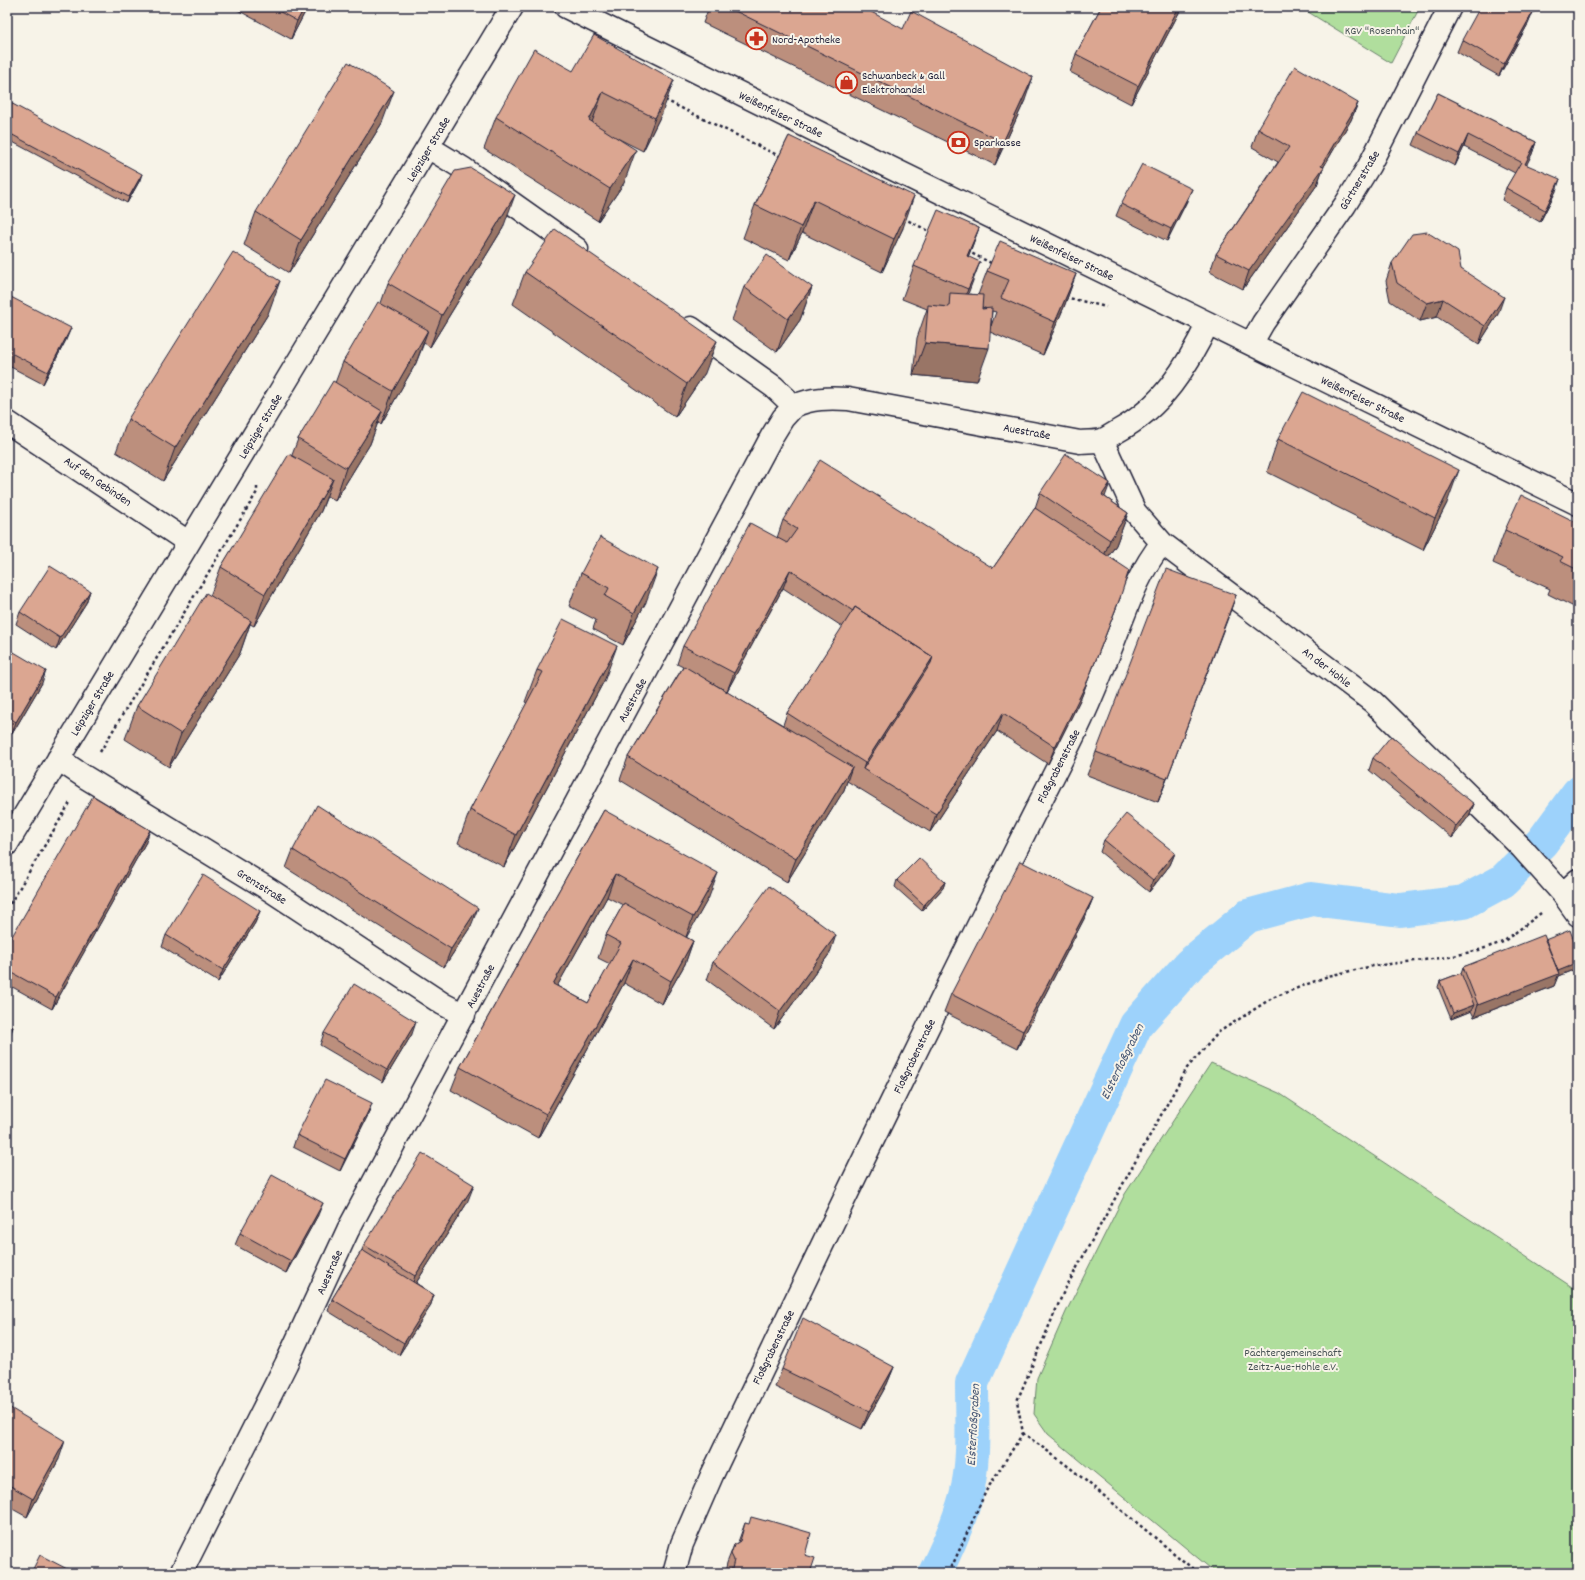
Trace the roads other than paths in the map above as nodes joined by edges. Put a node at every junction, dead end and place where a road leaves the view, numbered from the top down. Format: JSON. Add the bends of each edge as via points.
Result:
{"nodes":[{"id":1,"x":512,"y":7,"type":"edge"},
{"id":2,"x":566,"y":7,"type":"edge"},
{"id":3,"x":1450,"y":7,"type":"edge"},
{"id":4,"x":428,"y":148,"type":"junction"},
{"id":5,"x":594,"y":261,"type":"edge"},
{"id":6,"x":671,"y":315,"type":"edge"},
{"id":7,"x":1208,"y":323,"type":"junction"},
{"id":8,"x":1251,"y":344,"type":"junction"},
{"id":9,"x":794,"y":406,"type":"junction"},
{"id":10,"x":7,"y":422,"type":"edge"},
{"id":11,"x":1102,"y":440,"type":"junction"},
{"id":12,"x":1578,"y":504,"type":"edge"},
{"id":13,"x":188,"y":542,"type":"junction"},
{"id":14,"x":1162,"y":543,"type":"junction"},
{"id":15,"x":58,"y":759,"type":"junction"},
{"id":16,"x":7,"y":844,"type":"edge"},
{"id":17,"x":1571,"y":887,"type":"edge"},
{"id":18,"x":1578,"y":915,"type":"edge"},
{"id":19,"x":464,"y":1015,"type":"junction"},
{"id":20,"x":181,"y":1573,"type":"edge"},
{"id":21,"x":674,"y":1573,"type":"edge"}],
"edges":[{"from":1,"to":4,"type":"street","name":"Leipziger Straße"},
{"from":2,"to":7,"type":"street","name":"Weißenfelser Straße"},
{"from":3,"to":8,"type":"street","name":"Gärtnerstraße","via":[[1369,166]]},
{"from":4,"to":5,"type":"street","via":[[464,169]]},
{"from":4,"to":13,"type":"street","name":"Leipziger Straße"},
{"from":6,"to":9,"type":"street","via":[[774,387]]},
{"from":7,"to":8,"type":"street","name":"Weißenfelser Straße"},
{"from":7,"to":11,"type":"street","name":"Auestraße","via":[[1183,370],[1168,390],[1142,415]]},
{"from":8,"to":12,"type":"street","name":"Weißenfelser Straße"},
{"from":9,"to":11,"type":"street","name":"Auestraße","via":[[806,400],[848,399],[1080,442]]},
{"from":9,"to":19,"type":"street","name":"Auestraße","via":[[772,436]]},
{"from":10,"to":13,"type":"street","name":"Auf den Gebinden"},
{"from":11,"to":14,"type":"street","name":"An der Hohle","via":[[1135,512]]},
{"from":13,"to":15,"type":"street","name":"Leipziger Straße"},
{"from":14,"to":17,"type":"street","name":"An der Hohle","via":[[1373,702],[1544,871]]},
{"from":14,"to":21,"type":"street","name":"Floßgrabenstraße","via":[[1138,578],[1090,702],[1074,736],[980,920],[712,1474]]},
{"from":15,"to":16,"type":"street","name":"Leipziger Straße"},
{"from":15,"to":19,"type":"street","name":"Grenzstraße","via":[[270,890],[443,1004]]},
{"from":17,"to":18,"type":"street","name":"An der Hohle"},
{"from":19,"to":20,"type":"street","name":"Auestraße","via":[[348,1230],[300,1337]]}]}
